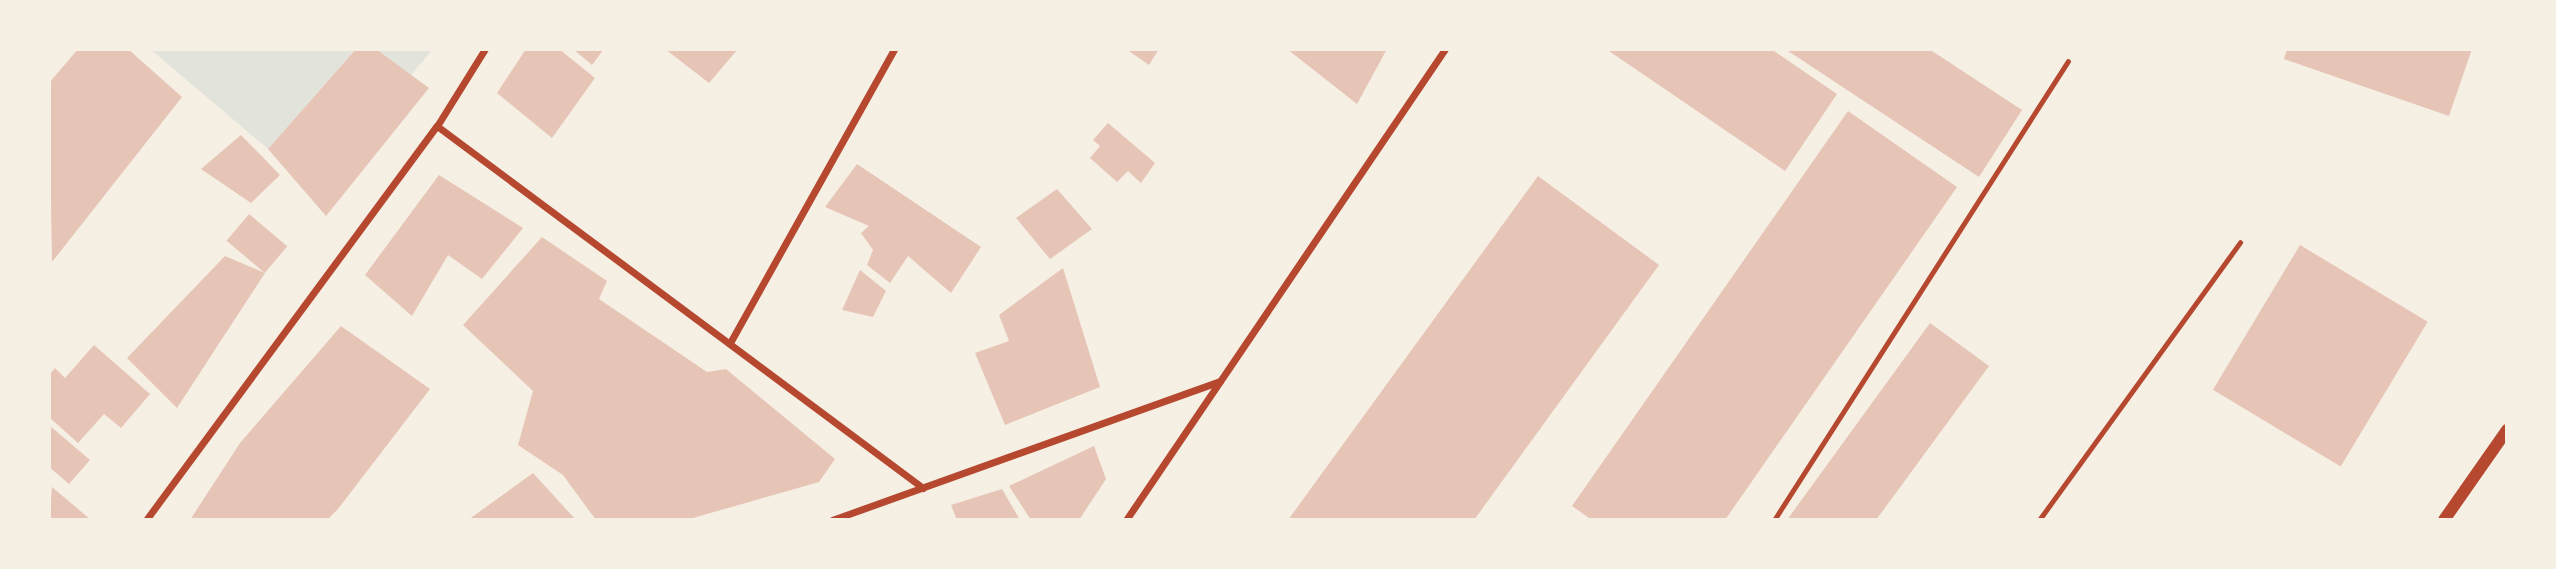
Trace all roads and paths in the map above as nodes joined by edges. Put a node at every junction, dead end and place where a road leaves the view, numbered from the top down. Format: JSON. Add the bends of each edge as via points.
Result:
{"nodes":[{"id":1,"x":485,"y":49,"type":"edge"},
{"id":2,"x":894,"y":49,"type":"edge"},
{"id":3,"x":1445,"y":49,"type":"edge"},
{"id":4,"x":2068,"y":61,"type":"dead end"},
{"id":5,"x":437,"y":126,"type":"junction"},
{"id":6,"x":2240,"y":242,"type":"dead end"},
{"id":7,"x":731,"y":341,"type":"junction"},
{"id":8,"x":1220,"y":380,"type":"junction"},
{"id":9,"x":2507,"y":430,"type":"edge"},
{"id":10,"x":923,"y":488,"type":"junction"},
{"id":11,"x":146,"y":520,"type":"edge"},
{"id":12,"x":832,"y":520,"type":"edge"},
{"id":13,"x":1126,"y":520,"type":"edge"},
{"id":14,"x":1774,"y":520,"type":"edge"},
{"id":15,"x":2039,"y":520,"type":"edge"},
{"id":16,"x":2444,"y":520,"type":"edge"}],
"edges":[{"from":1,"to":5,"type":"street"},
{"from":2,"to":7,"type":"street"},
{"from":3,"to":8,"type":"street"},
{"from":4,"to":14,"type":"lane"},
{"from":5,"to":7,"type":"street"},
{"from":5,"to":11,"type":"street"},
{"from":6,"to":15,"type":"lane"},
{"from":7,"to":10,"type":"street"},
{"from":8,"to":10,"type":"street"},
{"from":8,"to":13,"type":"street"},
{"from":9,"to":16,"type":"street"},
{"from":10,"to":12,"type":"street"}]}
